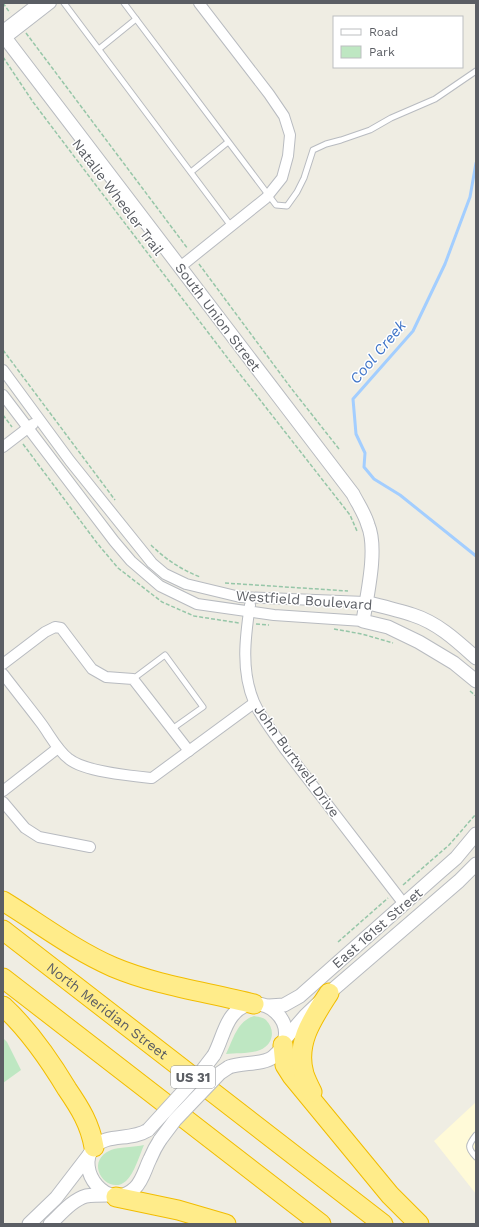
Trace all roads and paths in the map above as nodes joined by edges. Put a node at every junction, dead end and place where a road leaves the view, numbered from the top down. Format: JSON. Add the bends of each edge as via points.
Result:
{"nodes":[{"id":1,"x":3,"y":3,"type":"edge"},
{"id":2,"x":38,"y":3,"type":"edge"},
{"id":3,"x":51,"y":3,"type":"edge"},
{"id":4,"x":64,"y":3,"type":"edge"},
{"id":5,"x":124,"y":3,"type":"edge"},
{"id":6,"x":199,"y":3,"type":"edge"},
{"id":7,"x":136,"y":20,"type":"junction"},
{"id":8,"x":18,"y":23,"type":"junction"},
{"id":9,"x":4,"y":34,"type":"edge"},
{"id":10,"x":99,"y":49,"type":"junction"},
{"id":11,"x":3,"y":57,"type":"edge"},
{"id":12,"x":476,"y":71,"type":"edge"},
{"id":13,"x":228,"y":142,"type":"junction"},
{"id":14,"x":191,"y":172,"type":"junction"},
{"id":15,"x":268,"y":196,"type":"junction"},
{"id":16,"x":231,"y":226,"type":"junction"},
{"id":17,"x":193,"y":256,"type":"junction"},
{"id":18,"x":180,"y":266,"type":"junction"},
{"id":19,"x":3,"y":350,"type":"edge"},
{"id":20,"x":3,"y":370,"type":"edge"},
{"id":21,"x":3,"y":395,"type":"edge"},
{"id":22,"x":40,"y":419,"type":"junction"},
{"id":23,"x":28,"y":427,"type":"junction"},
{"id":24,"x":3,"y":447,"type":"edge"},
{"id":25,"x":339,"y":449,"type":"dead end"},
{"id":26,"x":118,"y":504,"type":"dead end"},
{"id":27,"x":358,"y":531,"type":"dead end"},
{"id":28,"x":151,"y":545,"type":"dead end"},
{"id":29,"x":204,"y":578,"type":"dead end"},
{"id":30,"x":223,"y":582,"type":"dead end"},
{"id":31,"x":251,"y":597,"type":"junction"},
{"id":32,"x":366,"y":598,"type":"junction"},
{"id":33,"x":249,"y":612,"type":"junction"},
{"id":34,"x":363,"y":621,"type":"junction"},
{"id":35,"x":476,"y":658,"type":"edge"},
{"id":36,"x":3,"y":664,"type":"edge"},
{"id":37,"x":3,"y":674,"type":"edge"},
{"id":38,"x":133,"y":679,"type":"junction"},
{"id":39,"x":476,"y":681,"type":"edge"},
{"id":40,"x":254,"y":703,"type":"junction"},
{"id":41,"x":172,"y":729,"type":"junction"},
{"id":42,"x":58,"y":748,"type":"junction"},
{"id":43,"x":188,"y":751,"type":"junction"},
{"id":44,"x":3,"y":791,"type":"edge"},
{"id":45,"x":3,"y":802,"type":"edge"},
{"id":46,"x":476,"y":814,"type":"edge"},
{"id":47,"x":476,"y":834,"type":"edge"},
{"id":48,"x":90,"y":847,"type":"dead end"},
{"id":49,"x":476,"y":864,"type":"edge"},
{"id":50,"x":395,"y":892,"type":"junction"},
{"id":51,"x":3,"y":901,"type":"edge"},
{"id":52,"x":404,"y":904,"type":"junction"},
{"id":53,"x":3,"y":930,"type":"edge"},
{"id":54,"x":338,"y":942,"type":"dead end"},
{"id":55,"x":3,"y":978,"type":"edge"},
{"id":56,"x":329,"y":993,"type":"junction"},
{"id":57,"x":262,"y":1005,"type":"junction"},
{"id":58,"x":3,"y":1006,"type":"edge"},
{"id":59,"x":284,"y":1042,"type":"junction"},
{"id":60,"x":318,"y":1108,"type":"junction"},
{"id":61,"x":476,"y":1135,"type":"edge"},
{"id":62,"x":92,"y":1151,"type":"junction"},
{"id":63,"x":476,"y":1157,"type":"edge"},
{"id":64,"x":112,"y":1196,"type":"junction"},
{"id":65,"x":29,"y":1224,"type":"edge"},
{"id":66,"x":50,"y":1224,"type":"edge"},
{"id":67,"x":226,"y":1224,"type":"edge"},
{"id":68,"x":321,"y":1224,"type":"edge"},
{"id":69,"x":383,"y":1224,"type":"edge"},
{"id":70,"x":418,"y":1224,"type":"edge"}],
"edges":[{"from":1,"to":8,"type":"path"},
{"from":2,"to":8,"type":"street"},
{"from":3,"to":8,"type":"street"},
{"from":4,"to":10,"type":"lane"},
{"from":5,"to":7,"type":"lane"},
{"from":6,"to":15,"type":"street","via":[[284,116],[290,135],[288,156],[282,178]]},
{"from":7,"to":10,"type":"lane"},
{"from":7,"to":13,"type":"lane"},
{"from":8,"to":9,"type":"street"},
{"from":8,"to":17,"type":"path"},
{"from":9,"to":18,"type":"street","name":"South Union Street"},
{"from":10,"to":14,"type":"lane"},
{"from":11,"to":27,"type":"path","name":"Natalie Wheeler Trail","via":[[33,102],[350,515]]},
{"from":12,"to":15,"type":"lane","via":[[435,99],[390,118],[370,130],[313,150],[304,178],[287,206],[276,205]]},
{"from":13,"to":14,"type":"lane"},
{"from":13,"to":15,"type":"lane"},
{"from":14,"to":16,"type":"lane"},
{"from":15,"to":16,"type":"street"},
{"from":16,"to":17,"type":"street"},
{"from":17,"to":18,"type":"street"},
{"from":17,"to":25,"type":"path"},
{"from":18,"to":32,"type":"street","name":"South Union Street","via":[[353,494],[369,526],[372,546]]},
{"from":19,"to":26,"type":"path"},
{"from":20,"to":22,"type":"street","name":"Westfield Boulevard"},
{"from":21,"to":23,"type":"street","name":"Westfield Boulevard"},
{"from":22,"to":23,"type":"street"},
{"from":22,"to":31,"type":"street","name":"Westfield Boulevard","via":[[70,461],[152,563],[165,574],[186,584],[240,597]]},
{"from":23,"to":24,"type":"street"},
{"from":23,"to":33,"type":"street","name":"Westfield Boulevard","via":[[114,541],[131,561],[154,581],[197,604]]},
{"from":28,"to":29,"type":"path","via":[[162,556],[192,574]]},
{"from":30,"to":32,"type":"path","via":[[333,590]]},
{"from":31,"to":32,"type":"street","name":"Westfield Boulevard"},
{"from":31,"to":33,"type":"street","name":"John Burtwell Drive"},
{"from":32,"to":34,"type":"street","name":"South Union Street"},
{"from":32,"to":35,"type":"street","name":"Westfield Boulevard","via":[[427,621],[452,636]]},
{"from":33,"to":34,"type":"street","name":"Westfield Boulevard","via":[[274,616]]},
{"from":33,"to":40,"type":"street","name":"John Burtwell Drive","via":[[246,677]]},
{"from":34,"to":39,"type":"street","name":"Westfield Boulevard","via":[[388,627],[419,642],[454,663]]},
{"from":36,"to":38,"type":"street","via":[[54,627],[61,628],[92,669],[106,677]]},
{"from":37,"to":42,"type":"street"},
{"from":38,"to":41,"type":"street"},
{"from":38,"to":41,"type":"lane","via":[[165,655],[203,707]]},
{"from":40,"to":43,"type":"street"},
{"from":40,"to":50,"type":"street","name":"John Burtwell Drive","via":[[284,748]]},
{"from":41,"to":43,"type":"street"},
{"from":42,"to":43,"type":"street","via":[[69,760],[82,766],[128,776],[152,778]]},
{"from":42,"to":44,"type":"street"},
{"from":45,"to":48,"type":"street","via":[[25,828],[39,838]]},
{"from":46,"to":50,"type":"path","via":[[449,844]]},
{"from":47,"to":52,"type":"street","name":"East 161st Street","via":[[456,858]]},
{"from":49,"to":56,"type":"street","name":"East 161st Street"},
{"from":50,"to":52,"type":"street","name":"John Burtwell Drive"},
{"from":50,"to":54,"type":"path"},
{"from":51,"to":57,"type":"highway","via":[[83,952],[113,967],[163,984]]},
{"from":52,"to":57,"type":"street","name":"East 161st Street","via":[[300,996],[284,1005]]},
{"from":53,"to":69,"type":"highway","name":"North Meridian Street","number":"US 31"},
{"from":55,"to":68,"type":"highway","number":"US 31"},
{"from":56,"to":59,"type":"street","name":"East 161st Street","via":[[305,1016]]},
{"from":56,"to":60,"type":"highway","via":[[310,1023],[302,1050],[305,1075]]},
{"from":57,"to":59,"type":"street","via":[[282,1018],[286,1032]]},
{"from":57,"to":62,"type":"street","name":"East 161st Street","bridge":true,"via":[[246,1006],[233,1015],[214,1054],[201,1072],[148,1130],[137,1135],[108,1139],[100,1142]]},
{"from":58,"to":62,"type":"highway","via":[[53,1065],[84,1115],[90,1127]]},
{"from":59,"to":60,"type":"highway","via":[[284,1060],[288,1070]]},
{"from":59,"to":64,"type":"street","name":"East 161st Street","bridge":true,"via":[[278,1052],[268,1060],[229,1066],[220,1073],[160,1140],[139,1184],[129,1193]]},
{"from":60,"to":70,"type":"highway","via":[[390,1195]]},
{"from":61,"to":63,"type":"lane","via":[[469,1147]]},
{"from":62,"to":64,"type":"street","via":[[89,1168],[91,1176],[97,1185]]},
{"from":62,"to":65,"type":"street","via":[[56,1198]]},
{"from":64,"to":66,"type":"street","via":[[81,1198]]},
{"from":64,"to":67,"type":"highway","via":[[178,1210]]}]}
